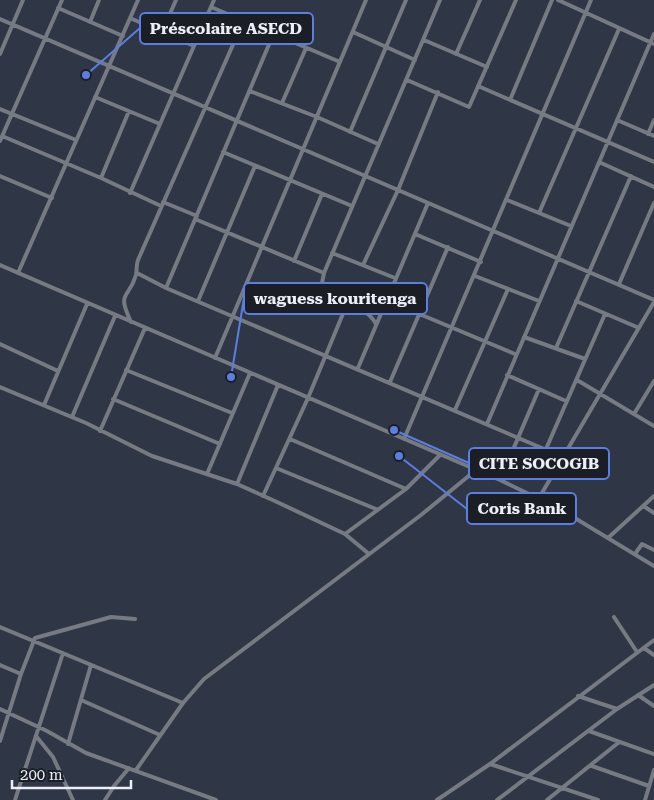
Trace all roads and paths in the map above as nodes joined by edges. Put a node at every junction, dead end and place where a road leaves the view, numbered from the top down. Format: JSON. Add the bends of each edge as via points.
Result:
{"nodes":[{"id":1,"x":23,"y":0,"type":"edge"},
{"id":2,"x":62,"y":0,"type":"edge"},
{"id":3,"x":98,"y":0,"type":"edge"},
{"id":4,"x":138,"y":0,"type":"edge"},
{"id":5,"x":176,"y":0,"type":"edge"},
{"id":6,"x":214,"y":0,"type":"edge"},
{"id":7,"x":366,"y":0,"type":"edge"},
{"id":8,"x":406,"y":0,"type":"edge"},
{"id":9,"x":440,"y":0,"type":"edge"},
{"id":10,"x":480,"y":0,"type":"edge"},
{"id":11,"x":516,"y":0,"type":"edge"},
{"id":12,"x":552,"y":0,"type":"edge"},
{"id":13,"x":558,"y":0,"type":"edge"},
{"id":14,"x":591,"y":0,"type":"edge"},
{"id":15,"x":211,"y":7,"type":"junction"},
{"id":16,"x":58,"y":8,"type":"junction"},
{"id":17,"x":586,"y":14,"type":"junction"},
{"id":18,"x":130,"y":18,"type":"junction"},
{"id":19,"x":0,"y":19,"type":"edge"},
{"id":20,"x":90,"y":22,"type":"junction"},
{"id":21,"x":243,"y":22,"type":"junction"},
{"id":22,"x":12,"y":24,"type":"junction"},
{"id":23,"x":619,"y":29,"type":"junction"},
{"id":24,"x":162,"y":32,"type":"junction"},
{"id":25,"x":353,"y":32,"type":"junction"},
{"id":26,"x":654,"y":34,"type":"edge"},
{"id":27,"x":273,"y":35,"type":"junction"},
{"id":28,"x":123,"y":36,"type":"junction"},
{"id":29,"x":45,"y":39,"type":"junction"},
{"id":30,"x":424,"y":40,"type":"junction"},
{"id":31,"x":652,"y":43,"type":"edge"},
{"id":32,"x":194,"y":46,"type":"junction"},
{"id":33,"x":386,"y":47,"type":"junction"},
{"id":34,"x":306,"y":48,"type":"junction"},
{"id":35,"x":0,"y":54,"type":"edge"},
{"id":36,"x":456,"y":54,"type":"junction"},
{"id":37,"x":415,"y":60,"type":"junction"},
{"id":38,"x":340,"y":62,"type":"junction"},
{"id":39,"x":110,"y":67,"type":"junction"},
{"id":40,"x":487,"y":67,"type":"junction"},
{"id":41,"x":407,"y":80,"type":"junction"},
{"id":42,"x":478,"y":86,"type":"junction"},
{"id":43,"x":250,"y":91,"type":"junction"},
{"id":44,"x":438,"y":92,"type":"junction"},
{"id":45,"x":174,"y":93,"type":"junction"},
{"id":46,"x":95,"y":97,"type":"junction"},
{"id":47,"x":510,"y":100,"type":"junction"},
{"id":48,"x":282,"y":103,"type":"junction"},
{"id":49,"x":206,"y":107,"type":"junction"},
{"id":50,"x":0,"y":109,"type":"edge"},
{"id":51,"x":128,"y":111,"type":"junction"},
{"id":52,"x":11,"y":113,"type":"junction"},
{"id":53,"x":544,"y":114,"type":"junction"},
{"id":54,"x":317,"y":116,"type":"junction"},
{"id":55,"x":617,"y":120,"type":"junction"},
{"id":56,"x":654,"y":120,"type":"edge"},
{"id":57,"x":236,"y":121,"type":"junction"},
{"id":58,"x":160,"y":124,"type":"junction"},
{"id":59,"x":576,"y":128,"type":"junction"},
{"id":60,"x":350,"y":132,"type":"junction"},
{"id":61,"x":648,"y":134,"type":"junction"},
{"id":62,"x":654,"y":136,"type":"edge"},
{"id":63,"x":1,"y":138,"type":"edge"},
{"id":64,"x":76,"y":140,"type":"junction"},
{"id":65,"x":607,"y":142,"type":"junction"},
{"id":66,"x":378,"y":144,"type":"junction"},
{"id":67,"x":302,"y":150,"type":"junction"},
{"id":68,"x":223,"y":152,"type":"junction"},
{"id":69,"x":67,"y":162,"type":"junction"},
{"id":70,"x":599,"y":162,"type":"junction"},
{"id":71,"x":654,"y":162,"type":"edge"},
{"id":72,"x":255,"y":166,"type":"junction"},
{"id":73,"x":0,"y":176,"type":"edge"},
{"id":74,"x":365,"y":176,"type":"junction"},
{"id":75,"x":631,"y":176,"type":"junction"},
{"id":76,"x":100,"y":178,"type":"junction"},
{"id":77,"x":288,"y":180,"type":"junction"},
{"id":78,"x":654,"y":186,"type":"edge"},
{"id":79,"x":398,"y":190,"type":"junction"},
{"id":80,"x":130,"y":193,"type":"junction"},
{"id":81,"x":322,"y":194,"type":"junction"},
{"id":82,"x":52,"y":198,"type":"junction"},
{"id":83,"x":507,"y":200,"type":"junction"},
{"id":84,"x":428,"y":203,"type":"junction"},
{"id":85,"x":654,"y":203,"type":"edge"},
{"id":86,"x":162,"y":204,"type":"junction"},
{"id":87,"x":352,"y":206,"type":"junction"},
{"id":88,"x":540,"y":213,"type":"junction"},
{"id":89,"x":196,"y":218,"type":"junction"},
{"id":90,"x":571,"y":226,"type":"junction"},
{"id":91,"x":494,"y":231,"type":"junction"},
{"id":92,"x":227,"y":232,"type":"junction"},
{"id":93,"x":416,"y":234,"type":"junction"},
{"id":94,"x":260,"y":247,"type":"junction"},
{"id":95,"x":448,"y":247,"type":"junction"},
{"id":96,"x":332,"y":253,"type":"junction"},
{"id":97,"x":557,"y":258,"type":"junction"},
{"id":98,"x":294,"y":261,"type":"junction"},
{"id":99,"x":481,"y":262,"type":"junction"},
{"id":100,"x":0,"y":265,"type":"edge"},
{"id":101,"x":363,"y":265,"type":"junction"},
{"id":102,"x":588,"y":272,"type":"junction"},
{"id":103,"x":18,"y":273,"type":"junction"},
{"id":104,"x":137,"y":273,"type":"junction"},
{"id":105,"x":324,"y":273,"type":"junction"},
{"id":106,"x":475,"y":276,"type":"junction"},
{"id":107,"x":395,"y":278,"type":"junction"},
{"id":108,"x":619,"y":284,"type":"junction"},
{"id":109,"x":166,"y":288,"type":"junction"},
{"id":110,"x":508,"y":289,"type":"junction"},
{"id":111,"x":386,"y":300,"type":"junction"},
{"id":112,"x":539,"y":301,"type":"junction"},
{"id":113,"x":576,"y":301,"type":"junction"},
{"id":114,"x":654,"y":301,"type":"edge"},
{"id":115,"x":198,"y":302,"type":"junction"},
{"id":116,"x":87,"y":304,"type":"junction"},
{"id":117,"x":347,"y":304,"type":"junction"},
{"id":118,"x":420,"y":314,"type":"junction"},
{"id":119,"x":605,"y":314,"type":"junction"},
{"id":120,"x":115,"y":316,"type":"junction"},
{"id":121,"x":232,"y":316,"type":"junction"},
{"id":122,"x":131,"y":323,"type":"junction"},
{"id":123,"x":376,"y":324,"type":"junction"},
{"id":124,"x":145,"y":328,"type":"junction"},
{"id":125,"x":452,"y":328,"type":"junction"},
{"id":126,"x":639,"y":328,"type":"junction"},
{"id":127,"x":524,"y":336,"type":"junction"},
{"id":128,"x":484,"y":342,"type":"junction"},
{"id":129,"x":0,"y":344,"type":"edge"},
{"id":130,"x":556,"y":348,"type":"junction"},
{"id":131,"x":515,"y":354,"type":"junction"},
{"id":132,"x":326,"y":355,"type":"junction"},
{"id":133,"x":215,"y":358,"type":"junction"},
{"id":134,"x":585,"y":359,"type":"junction"},
{"id":135,"x":358,"y":368,"type":"junction"},
{"id":136,"x":126,"y":370,"type":"junction"},
{"id":137,"x":58,"y":371,"type":"junction"},
{"id":138,"x":250,"y":373,"type":"junction"},
{"id":139,"x":507,"y":375,"type":"junction"},
{"id":140,"x":577,"y":380,"type":"junction"},
{"id":141,"x":654,"y":381,"type":"edge"},
{"id":142,"x":390,"y":382,"type":"junction"},
{"id":143,"x":278,"y":385,"type":"junction"},
{"id":144,"x":0,"y":387,"type":"edge"},
{"id":145,"x":539,"y":389,"type":"junction"},
{"id":146,"x":601,"y":393,"type":"junction"},
{"id":147,"x":422,"y":397,"type":"junction"},
{"id":148,"x":308,"y":398,"type":"junction"},
{"id":149,"x":114,"y":399,"type":"junction"},
{"id":150,"x":566,"y":401,"type":"junction"},
{"id":151,"x":44,"y":405,"type":"junction"},
{"id":152,"x":455,"y":410,"type":"junction"},
{"id":153,"x":232,"y":413,"type":"junction"},
{"id":154,"x":634,"y":414,"type":"junction"},
{"id":155,"x":72,"y":417,"type":"junction"},
{"id":156,"x":487,"y":424,"type":"junction"},
{"id":157,"x":654,"y":426,"type":"edge"},
{"id":158,"x":100,"y":431,"type":"junction"},
{"id":159,"x":519,"y":437,"type":"junction"},
{"id":160,"x":290,"y":439,"type":"junction"},
{"id":161,"x":404,"y":439,"type":"junction"},
{"id":162,"x":220,"y":444,"type":"junction"},
{"id":163,"x":546,"y":449,"type":"junction"},
{"id":164,"x":440,"y":454,"type":"junction"},
{"id":165,"x":563,"y":457,"type":"junction"},
{"id":166,"x":276,"y":468,"type":"junction"},
{"id":167,"x":476,"y":470,"type":"junction"},
{"id":168,"x":207,"y":474,"type":"junction"},
{"id":169,"x":500,"y":480,"type":"junction"},
{"id":170,"x":237,"y":484,"type":"junction"},
{"id":171,"x":406,"y":490,"type":"junction"},
{"id":172,"x":263,"y":496,"type":"junction"},
{"id":173,"x":654,"y":496,"type":"edge"},
{"id":174,"x":539,"y":498,"type":"junction"},
{"id":175,"x":645,"y":507,"type":"junction"},
{"id":176,"x":376,"y":510,"type":"junction"},
{"id":177,"x":654,"y":513,"type":"edge"},
{"id":178,"x":345,"y":534,"type":"junction"},
{"id":179,"x":608,"y":538,"type":"junction"},
{"id":180,"x":654,"y":550,"type":"edge"},
{"id":181,"x":369,"y":554,"type":"junction"},
{"id":182,"x":635,"y":554,"type":"junction"},
{"id":183,"x":654,"y":566,"type":"edge"},
{"id":184,"x":614,"y":617,"type":"dead end"},
{"id":185,"x":134,"y":619,"type":"dead end"},
{"id":186,"x":0,"y":627,"type":"edge"},
{"id":187,"x":654,"y":640,"type":"edge"},
{"id":188,"x":33,"y":642,"type":"junction"},
{"id":189,"x":644,"y":648,"type":"junction"},
{"id":190,"x":637,"y":652,"type":"junction"},
{"id":191,"x":63,"y":654,"type":"junction"},
{"id":192,"x":654,"y":655,"type":"edge"},
{"id":193,"x":0,"y":665,"type":"edge"},
{"id":194,"x":91,"y":665,"type":"junction"},
{"id":195,"x":21,"y":674,"type":"junction"},
{"id":196,"x":654,"y":685,"type":"edge"},
{"id":197,"x":638,"y":695,"type":"junction"},
{"id":198,"x":578,"y":696,"type":"junction"},
{"id":199,"x":81,"y":700,"type":"junction"},
{"id":200,"x":183,"y":703,"type":"junction"},
{"id":201,"x":654,"y":706,"type":"edge"},
{"id":202,"x":0,"y":709,"type":"edge"},
{"id":203,"x":618,"y":709,"type":"junction"},
{"id":204,"x":9,"y":713,"type":"junction"},
{"id":205,"x":39,"y":727,"type":"junction"},
{"id":206,"x":589,"y":732,"type":"junction"},
{"id":207,"x":160,"y":735,"type":"junction"},
{"id":208,"x":36,"y":736,"type":"junction"},
{"id":209,"x":0,"y":741,"type":"edge"},
{"id":210,"x":618,"y":743,"type":"junction"},
{"id":211,"x":68,"y":744,"type":"junction"},
{"id":212,"x":654,"y":754,"type":"edge"},
{"id":213,"x":490,"y":764,"type":"junction"},
{"id":214,"x":592,"y":766,"type":"junction"},
{"id":215,"x":129,"y":768,"type":"junction"},
{"id":216,"x":136,"y":770,"type":"junction"},
{"id":217,"x":654,"y":770,"type":"edge"},
{"id":218,"x":528,"y":777,"type":"junction"},
{"id":219,"x":649,"y":786,"type":"junction"},
{"id":220,"x":563,"y":788,"type":"junction"},
{"id":221,"x":210,"y":798,"type":"junction"},
{"id":222,"x":444,"y":798,"type":"edge"},
{"id":223,"x":15,"y":800,"type":"edge"},
{"id":224,"x":73,"y":800,"type":"edge"},
{"id":225,"x":105,"y":800,"type":"edge"},
{"id":226,"x":205,"y":800,"type":"edge"},
{"id":227,"x":216,"y":800,"type":"edge"},
{"id":228,"x":437,"y":800,"type":"edge"},
{"id":229,"x":497,"y":800,"type":"edge"},
{"id":230,"x":548,"y":800,"type":"edge"},
{"id":231,"x":598,"y":800,"type":"edge"},
{"id":232,"x":645,"y":800,"type":"edge"}],
"edges":[{"from":1,"to":22,"type":"street"},
{"from":2,"to":16,"type":"street"},
{"from":3,"to":20,"type":"street"},
{"from":4,"to":18,"type":"street"},
{"from":5,"to":24,"type":"street"},
{"from":6,"to":15,"type":"street"},
{"from":7,"to":25,"type":"street"},
{"from":8,"to":33,"type":"street"},
{"from":9,"to":30,"type":"street"},
{"from":10,"to":36,"type":"street"},
{"from":11,"to":40,"type":"street"},
{"from":12,"to":47,"type":"street"},
{"from":13,"to":17,"type":"street"},
{"from":14,"to":17,"type":"street"},
{"from":15,"to":21,"type":"street"},
{"from":15,"to":32,"type":"street"},
{"from":16,"to":20,"type":"street"},
{"from":16,"to":29,"type":"street"},
{"from":17,"to":23,"type":"street"},
{"from":17,"to":53,"type":"street"},
{"from":18,"to":24,"type":"street"},
{"from":18,"to":28,"type":"street"},
{"from":19,"to":22,"type":"street"},
{"from":20,"to":28,"type":"street"},
{"from":21,"to":27,"type":"street"},
{"from":21,"to":49,"type":"street"},
{"from":22,"to":29,"type":"street"},
{"from":22,"to":35,"type":"street"},
{"from":23,"to":31,"type":"street"},
{"from":23,"to":59,"type":"street"},
{"from":24,"to":32,"type":"street"},
{"from":25,"to":33,"type":"street"},
{"from":25,"to":38,"type":"street"},
{"from":26,"to":31,"type":"street"},
{"from":27,"to":34,"type":"street"},
{"from":27,"to":43,"type":"street"},
{"from":28,"to":39,"type":"street"},
{"from":29,"to":39,"type":"street"},
{"from":29,"to":52,"type":"street"},
{"from":30,"to":36,"type":"street"},
{"from":30,"to":37,"type":"street"},
{"from":31,"to":55,"type":"street"},
{"from":32,"to":45,"type":"street"},
{"from":33,"to":37,"type":"street"},
{"from":33,"to":60,"type":"street"},
{"from":34,"to":38,"type":"street"},
{"from":34,"to":48,"type":"street"},
{"from":36,"to":40,"type":"street"},
{"from":37,"to":41,"type":"street"},
{"from":38,"to":54,"type":"street"},
{"from":39,"to":45,"type":"street"},
{"from":39,"to":46,"type":"street"},
{"from":40,"to":42,"type":"street"},
{"from":41,"to":44,"type":"street"},
{"from":41,"to":66,"type":"street"},
{"from":42,"to":44,"type":"street","via":[[469,106]]},
{"from":42,"to":47,"type":"street"},
{"from":43,"to":48,"type":"street"},
{"from":43,"to":57,"type":"street"},
{"from":44,"to":79,"type":"street"},
{"from":45,"to":49,"type":"street"},
{"from":45,"to":58,"type":"street"},
{"from":46,"to":51,"type":"street"},
{"from":46,"to":64,"type":"street"},
{"from":47,"to":53,"type":"street"},
{"from":48,"to":54,"type":"street"},
{"from":49,"to":57,"type":"street"},
{"from":49,"to":86,"type":"street"},
{"from":50,"to":52,"type":"street"},
{"from":51,"to":58,"type":"street"},
{"from":51,"to":76,"type":"street"},
{"from":52,"to":63,"type":"street"},
{"from":52,"to":64,"type":"street"},
{"from":53,"to":59,"type":"street"},
{"from":53,"to":83,"type":"street"},
{"from":54,"to":60,"type":"street"},
{"from":54,"to":67,"type":"street"},
{"from":55,"to":61,"type":"street"},
{"from":55,"to":65,"type":"street"},
{"from":56,"to":61,"type":"street"},
{"from":57,"to":67,"type":"street"},
{"from":57,"to":68,"type":"street"},
{"from":58,"to":80,"type":"street"},
{"from":59,"to":65,"type":"street"},
{"from":59,"to":88,"type":"street"},
{"from":60,"to":66,"type":"street"},
{"from":61,"to":62,"type":"street"},
{"from":63,"to":69,"type":"street"},
{"from":64,"to":69,"type":"street"},
{"from":65,"to":70,"type":"street"},
{"from":65,"to":71,"type":"street"},
{"from":66,"to":74,"type":"street"},
{"from":67,"to":74,"type":"street"},
{"from":67,"to":77,"type":"street"},
{"from":68,"to":72,"type":"street"},
{"from":68,"to":89,"type":"street"},
{"from":69,"to":76,"type":"street"},
{"from":69,"to":82,"type":"street"},
{"from":70,"to":75,"type":"street"},
{"from":70,"to":90,"type":"street"},
{"from":72,"to":77,"type":"street"},
{"from":72,"to":92,"type":"street"},
{"from":73,"to":82,"type":"street"},
{"from":74,"to":79,"type":"street"},
{"from":74,"to":87,"type":"street"},
{"from":75,"to":78,"type":"street"},
{"from":75,"to":102,"type":"street"},
{"from":76,"to":80,"type":"street"},
{"from":77,"to":81,"type":"street"},
{"from":77,"to":94,"type":"street"},
{"from":79,"to":84,"type":"street"},
{"from":79,"to":101,"type":"street"},
{"from":80,"to":86,"type":"street"},
{"from":81,"to":87,"type":"street"},
{"from":81,"to":98,"type":"street"},
{"from":82,"to":103,"type":"street"},
{"from":83,"to":88,"type":"street"},
{"from":83,"to":91,"type":"street"},
{"from":84,"to":91,"type":"street"},
{"from":84,"to":93,"type":"street"},
{"from":85,"to":108,"type":"street"},
{"from":86,"to":89,"type":"street"},
{"from":86,"to":104,"type":"street","via":[[138,260]]},
{"from":87,"to":96,"type":"street"},
{"from":88,"to":90,"type":"street"},
{"from":89,"to":92,"type":"street"},
{"from":89,"to":109,"type":"street"},
{"from":90,"to":97,"type":"street"},
{"from":91,"to":97,"type":"street"},
{"from":91,"to":99,"type":"street"},
{"from":92,"to":94,"type":"street"},
{"from":92,"to":115,"type":"street"},
{"from":93,"to":95,"type":"street"},
{"from":93,"to":107,"type":"street"},
{"from":94,"to":98,"type":"street"},
{"from":94,"to":121,"type":"street"},
{"from":95,"to":99,"type":"street"},
{"from":95,"to":118,"type":"street"},
{"from":96,"to":101,"type":"street"},
{"from":96,"to":105,"type":"street"},
{"from":97,"to":102,"type":"street"},
{"from":97,"to":112,"type":"street"},
{"from":98,"to":105,"type":"street"},
{"from":99,"to":106,"type":"street"},
{"from":100,"to":103,"type":"street"},
{"from":101,"to":107,"type":"street"},
{"from":102,"to":108,"type":"street"},
{"from":102,"to":113,"type":"street"},
{"from":103,"to":116,"type":"street"},
{"from":104,"to":109,"type":"street"},
{"from":104,"to":122,"type":"street","via":[[124,299]]},
{"from":105,"to":117,"type":"street","via":[[323,295]]},
{"from":106,"to":110,"type":"street"},
{"from":106,"to":125,"type":"street"},
{"from":107,"to":111,"type":"street"},
{"from":108,"to":114,"type":"street"},
{"from":109,"to":115,"type":"street"},
{"from":110,"to":112,"type":"street"},
{"from":110,"to":128,"type":"street"},
{"from":111,"to":118,"type":"street"},
{"from":111,"to":123,"type":"street"},
{"from":112,"to":127,"type":"street"},
{"from":113,"to":119,"type":"street"},
{"from":113,"to":130,"type":"street"},
{"from":114,"to":126,"type":"street"},
{"from":115,"to":121,"type":"street"},
{"from":116,"to":120,"type":"street"},
{"from":116,"to":137,"type":"street"},
{"from":117,"to":123,"type":"street","via":[[365,311]]},
{"from":117,"to":132,"type":"street"},
{"from":118,"to":125,"type":"street"},
{"from":118,"to":142,"type":"street"},
{"from":119,"to":126,"type":"street"},
{"from":119,"to":134,"type":"street"},
{"from":120,"to":122,"type":"street"},
{"from":120,"to":155,"type":"street"},
{"from":121,"to":132,"type":"street"},
{"from":121,"to":133,"type":"street"},
{"from":122,"to":124,"type":"street"},
{"from":123,"to":135,"type":"street"},
{"from":124,"to":133,"type":"street"},
{"from":124,"to":136,"type":"street"},
{"from":125,"to":128,"type":"street"},
{"from":125,"to":147,"type":"street"},
{"from":126,"to":146,"type":"street"},
{"from":127,"to":130,"type":"street"},
{"from":127,"to":131,"type":"street"},
{"from":128,"to":131,"type":"street"},
{"from":128,"to":152,"type":"street"},
{"from":129,"to":137,"type":"street"},
{"from":130,"to":134,"type":"street"},
{"from":131,"to":139,"type":"street"},
{"from":132,"to":135,"type":"street"},
{"from":132,"to":148,"type":"street"},
{"from":133,"to":138,"type":"street"},
{"from":134,"to":140,"type":"street"},
{"from":135,"to":142,"type":"street"},
{"from":136,"to":149,"type":"street"},
{"from":136,"to":153,"type":"street"},
{"from":137,"to":151,"type":"street"},
{"from":138,"to":143,"type":"street"},
{"from":138,"to":153,"type":"street"},
{"from":139,"to":145,"type":"street"},
{"from":139,"to":156,"type":"street"},
{"from":140,"to":146,"type":"street"},
{"from":140,"to":150,"type":"street"},
{"from":141,"to":154,"type":"street"},
{"from":142,"to":147,"type":"street"},
{"from":143,"to":148,"type":"street"},
{"from":143,"to":170,"type":"street"},
{"from":144,"to":151,"type":"street"},
{"from":145,"to":150,"type":"street"},
{"from":145,"to":159,"type":"street"},
{"from":146,"to":154,"type":"street"},
{"from":146,"to":165,"type":"street"},
{"from":147,"to":152,"type":"street"},
{"from":147,"to":161,"type":"street"},
{"from":148,"to":160,"type":"street"},
{"from":148,"to":161,"type":"street"},
{"from":149,"to":158,"type":"street"},
{"from":149,"to":162,"type":"street"},
{"from":150,"to":163,"type":"street"},
{"from":151,"to":155,"type":"street"},
{"from":152,"to":156,"type":"street"},
{"from":153,"to":162,"type":"street"},
{"from":154,"to":157,"type":"street"},
{"from":155,"to":158,"type":"street"},
{"from":156,"to":159,"type":"street"},
{"from":158,"to":168,"type":"street","via":[[152,456]]},
{"from":159,"to":163,"type":"street"},
{"from":159,"to":169,"type":"street"},
{"from":160,"to":166,"type":"street"},
{"from":160,"to":171,"type":"street"},
{"from":161,"to":164,"type":"street"},
{"from":162,"to":168,"type":"street"},
{"from":163,"to":165,"type":"street"},
{"from":164,"to":167,"type":"street"},
{"from":164,"to":171,"type":"street"},
{"from":165,"to":174,"type":"street"},
{"from":166,"to":172,"type":"street"},
{"from":166,"to":176,"type":"street"},
{"from":167,"to":169,"type":"street"},
{"from":167,"to":181,"type":"street"},
{"from":168,"to":170,"type":"street"},
{"from":169,"to":174,"type":"street"},
{"from":170,"to":172,"type":"street"},
{"from":171,"to":176,"type":"street"},
{"from":172,"to":178,"type":"street"},
{"from":173,"to":175,"type":"street"},
{"from":174,"to":179,"type":"street"},
{"from":175,"to":177,"type":"street"},
{"from":175,"to":179,"type":"street"},
{"from":176,"to":178,"type":"street"},
{"from":178,"to":181,"type":"street"},
{"from":179,"to":182,"type":"street"},
{"from":180,"to":182,"type":"street","via":[[642,544]]},
{"from":181,"to":200,"type":"street","via":[[204,679]]},
{"from":182,"to":183,"type":"street"},
{"from":184,"to":190,"type":"street"},
{"from":185,"to":188,"type":"street","via":[[103,619],[39,636]]},
{"from":186,"to":188,"type":"street"},
{"from":187,"to":189,"type":"street"},
{"from":188,"to":191,"type":"street"},
{"from":188,"to":195,"type":"street"},
{"from":189,"to":190,"type":"street"},
{"from":189,"to":192,"type":"street"},
{"from":190,"to":198,"type":"street"},
{"from":191,"to":194,"type":"street"},
{"from":191,"to":205,"type":"street"},
{"from":193,"to":195,"type":"street"},
{"from":194,"to":199,"type":"street"},
{"from":194,"to":200,"type":"street"},
{"from":195,"to":204,"type":"street"},
{"from":196,"to":197,"type":"street"},
{"from":197,"to":201,"type":"street"},
{"from":197,"to":203,"type":"street"},
{"from":198,"to":203,"type":"street"},
{"from":198,"to":213,"type":"street"},
{"from":199,"to":207,"type":"street"},
{"from":199,"to":211,"type":"street"},
{"from":200,"to":207,"type":"street"},
{"from":202,"to":204,"type":"street"},
{"from":203,"to":206,"type":"street"},
{"from":204,"to":205,"type":"street"},
{"from":204,"to":209,"type":"street"},
{"from":205,"to":208,"type":"street"},
{"from":205,"to":211,"type":"street"},
{"from":206,"to":210,"type":"street"},
{"from":206,"to":218,"type":"street"},
{"from":207,"to":216,"type":"street"},
{"from":208,"to":223,"type":"street"},
{"from":208,"to":224,"type":"street","via":[[53,758]]},
{"from":210,"to":212,"type":"street"},
{"from":210,"to":214,"type":"street"},
{"from":211,"to":215,"type":"street"},
{"from":213,"to":218,"type":"street"},
{"from":213,"to":222,"type":"street"},
{"from":214,"to":219,"type":"street"},
{"from":214,"to":220,"type":"street"},
{"from":215,"to":216,"type":"street"},
{"from":215,"to":225,"type":"street"},
{"from":216,"to":221,"type":"street"},
{"from":217,"to":219,"type":"street"},
{"from":218,"to":220,"type":"street"},
{"from":218,"to":229,"type":"street"},
{"from":219,"to":232,"type":"street"},
{"from":220,"to":230,"type":"street"},
{"from":220,"to":231,"type":"street"},
{"from":221,"to":226,"type":"street"},
{"from":221,"to":227,"type":"street"},
{"from":222,"to":228,"type":"street"}]}
